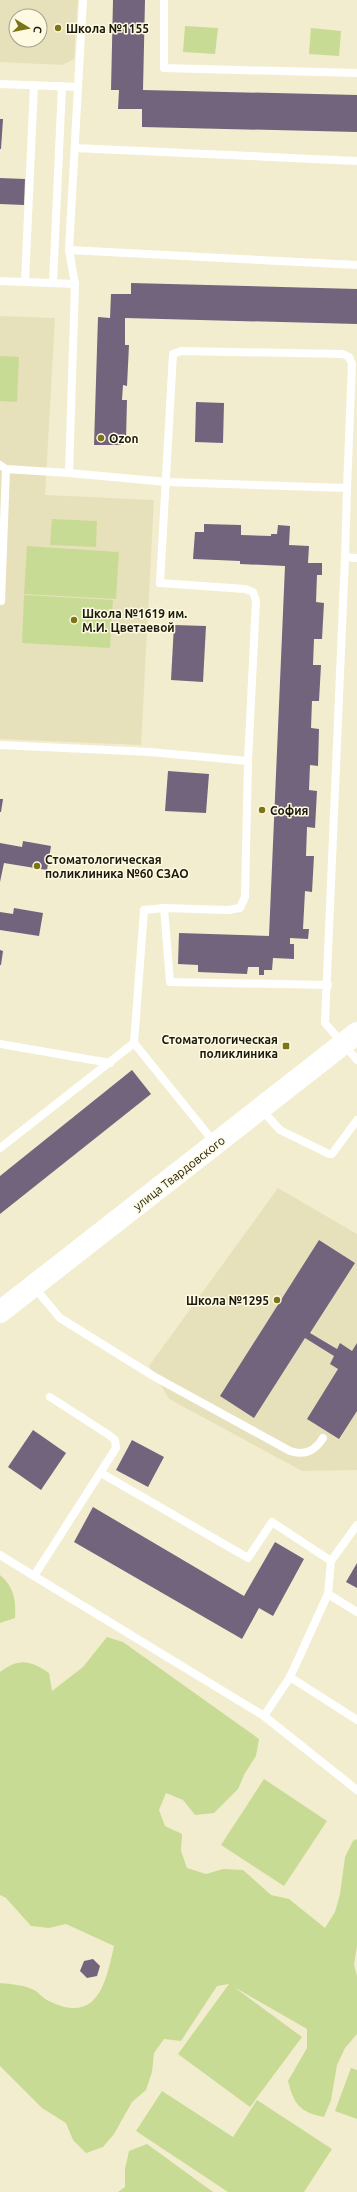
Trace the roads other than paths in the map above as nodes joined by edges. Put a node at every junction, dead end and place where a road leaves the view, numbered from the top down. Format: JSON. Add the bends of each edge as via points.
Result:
{"nodes":[{"id":1,"x":83,"y":0,"type":"edge"},
{"id":2,"x":164,"y":0,"type":"edge"},
{"id":3,"x":357,"y":73,"type":"edge"},
{"id":4,"x":0,"y":84,"type":"edge"},
{"id":5,"x":34,"y":85,"type":"junction"},
{"id":6,"x":62,"y":86,"type":"junction"},
{"id":7,"x":78,"y":87,"type":"junction"},
{"id":8,"x":75,"y":148,"type":"junction"},
{"id":9,"x":357,"y":160,"type":"edge"},
{"id":10,"x":69,"y":250,"type":"junction"},
{"id":11,"x":357,"y":265,"type":"edge"},
{"id":12,"x":0,"y":281,"type":"edge"},
{"id":13,"x":25,"y":282,"type":"junction"},
{"id":14,"x":52,"y":283,"type":"junction"},
{"id":15,"x":75,"y":284,"type":"junction"},
{"id":16,"x":3,"y":467,"type":"edge"},
{"id":17,"x":69,"y":473,"type":"junction"},
{"id":18,"x":167,"y":482,"type":"junction"},
{"id":19,"x":347,"y":488,"type":"junction"},
{"id":20,"x":346,"y":558,"type":"junction"},
{"id":21,"x":357,"y":558,"type":"edge"},
{"id":22,"x":1,"y":601,"type":"edge"},
{"id":23,"x":0,"y":745,"type":"edge"},
{"id":24,"x":248,"y":761,"type":"junction"},
{"id":25,"x":164,"y":908,"type":"junction"},
{"id":26,"x":328,"y":985,"type":"junction"},
{"id":27,"x":350,"y":1038,"type":"edge"},
{"id":28,"x":134,"y":1043,"type":"junction"},
{"id":29,"x":0,"y":1044,"type":"edge"},
{"id":30,"x":357,"y":1060,"type":"edge"},
{"id":31,"x":110,"y":1062,"type":"junction"},
{"id":32,"x":261,"y":1109,"type":"junction"},
{"id":33,"x":357,"y":1120,"type":"edge"},
{"id":34,"x":216,"y":1145,"type":"junction"},
{"id":35,"x":0,"y":1148,"type":"edge"},
{"id":36,"x":34,"y":1287,"type":"junction"},
{"id":37,"x":0,"y":1312,"type":"edge"},
{"id":38,"x":50,"y":1397,"type":"dead end"},
{"id":39,"x":323,"y":1438,"type":"dead end"},
{"id":40,"x":101,"y":1473,"type":"junction"},
{"id":41,"x":357,"y":1525,"type":"edge"},
{"id":42,"x":0,"y":1555,"type":"edge"},
{"id":43,"x":331,"y":1561,"type":"junction"},
{"id":44,"x":34,"y":1576,"type":"junction"},
{"id":45,"x":328,"y":1594,"type":"junction"},
{"id":46,"x":357,"y":1612,"type":"edge"},
{"id":47,"x":290,"y":1677,"type":"junction"},
{"id":48,"x":264,"y":1716,"type":"junction"},
{"id":49,"x":357,"y":1720,"type":"edge"},
{"id":50,"x":357,"y":1790,"type":"edge"}],
"edges":[{"from":1,"to":7,"type":"lane"},
{"from":2,"to":3,"type":"lane","via":[[164,68]]},
{"from":4,"to":5,"type":"lane"},
{"from":5,"to":6,"type":"lane"},
{"from":5,"to":13,"type":"lane"},
{"from":6,"to":7,"type":"lane"},
{"from":6,"to":14,"type":"lane"},
{"from":7,"to":8,"type":"lane"},
{"from":8,"to":9,"type":"lane"},
{"from":8,"to":10,"type":"lane"},
{"from":10,"to":11,"type":"lane"},
{"from":10,"to":15,"type":"lane"},
{"from":12,"to":13,"type":"lane"},
{"from":13,"to":14,"type":"lane"},
{"from":14,"to":15,"type":"lane"},
{"from":15,"to":17,"type":"lane"},
{"from":16,"to":17,"type":"lane"},
{"from":16,"to":22,"type":"lane"},
{"from":17,"to":18,"type":"lane"},
{"from":18,"to":19,"type":"lane"},
{"from":18,"to":19,"type":"lane","via":[[173,354],[181,351],[343,354],[350,357],[352,364]]},
{"from":18,"to":24,"type":"lane","via":[[160,584],[245,589],[253,592],[256,601]]},
{"from":19,"to":20,"type":"lane"},
{"from":20,"to":21,"type":"lane"},
{"from":20,"to":26,"type":"lane"},
{"from":23,"to":24,"type":"lane","via":[[150,752]]},
{"from":24,"to":25,"type":"lane","via":[[246,896],[240,908]]},
{"from":25,"to":26,"type":"lane","via":[[170,982]]},
{"from":25,"to":28,"type":"lane","via":[[144,910]]},
{"from":26,"to":27,"type":"lane","via":[[325,1023]]},
{"from":27,"to":30,"type":"lane"},
{"from":27,"to":32,"type":"main road","name":"улица Твардовского"},
{"from":28,"to":31,"type":"lane"},
{"from":28,"to":34,"type":"lane"},
{"from":29,"to":31,"type":"lane"},
{"from":31,"to":35,"type":"lane"},
{"from":32,"to":33,"type":"lane","via":[[280,1130],[329,1154],[332,1154]]},
{"from":32,"to":34,"type":"main road","name":"улица Твардовского"},
{"from":34,"to":36,"type":"main road","name":"улица Твардовского"},
{"from":36,"to":37,"type":"main road","name":"улица Твардовского"},
{"from":36,"to":39,"type":"lane","via":[[60,1318],[155,1377],[290,1451],[305,1453],[318,1447]]},
{"from":38,"to":40,"type":"lane","via":[[115,1440],[116,1448]]},
{"from":40,"to":43,"type":"lane","via":[[248,1558],[272,1522]]},
{"from":40,"to":44,"type":"lane"},
{"from":41,"to":43,"type":"lane"},
{"from":42,"to":44,"type":"lane"},
{"from":43,"to":45,"type":"lane"},
{"from":44,"to":48,"type":"lane"},
{"from":45,"to":46,"type":"lane"},
{"from":45,"to":47,"type":"lane"},
{"from":47,"to":48,"type":"lane"},
{"from":47,"to":49,"type":"lane"},
{"from":48,"to":50,"type":"lane"}]}
